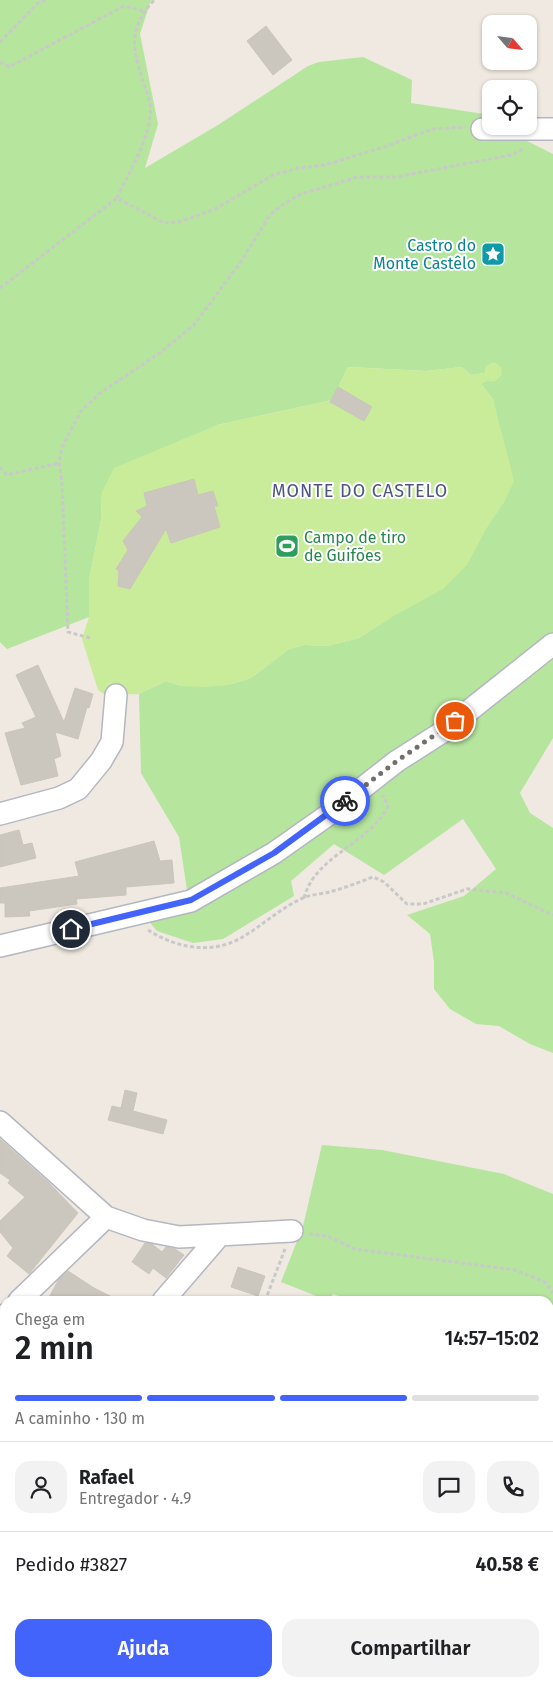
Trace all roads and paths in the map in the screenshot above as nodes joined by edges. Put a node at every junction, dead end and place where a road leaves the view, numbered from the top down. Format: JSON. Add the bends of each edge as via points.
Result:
{"nodes":[{"id":1,"x":46,"y":0,"type":"edge"},
{"id":2,"x":154,"y":0,"type":"edge"},
{"id":3,"x":144,"y":11,"type":"junction"},
{"id":4,"x":0,"y":42,"type":"edge"},
{"id":5,"x":0,"y":62,"type":"edge"},
{"id":6,"x":537,"y":128,"type":"edge"},
{"id":7,"x":482,"y":129,"type":"edge"},
{"id":8,"x":553,"y":129,"type":"edge"},
{"id":9,"x":532,"y":135,"type":"edge"},
{"id":10,"x":117,"y":198,"type":"junction"},
{"id":11,"x":0,"y":288,"type":"edge"},
{"id":12,"x":59,"y":464,"type":"junction"},
{"id":13,"x":0,"y":467,"type":"edge"},
{"id":14,"x":90,"y":638,"type":"dead end"},
{"id":15,"x":553,"y":644,"type":"edge"},
{"id":16,"x":116,"y":695,"type":"dead end"},
{"id":17,"x":366,"y":784,"type":"junction"},
{"id":18,"x":0,"y":814,"type":"edge"},
{"id":19,"x":304,"y":898,"type":"junction"},
{"id":20,"x":141,"y":912,"type":"junction"},
{"id":21,"x":553,"y":915,"type":"edge"},
{"id":22,"x":0,"y":946,"type":"edge"},
{"id":23,"x":0,"y":1122,"type":"edge"},
{"id":24,"x":106,"y":1217,"type":"junction"},
{"id":25,"x":292,"y":1231,"type":"junction"},
{"id":26,"x":219,"y":1236,"type":"junction"},
{"id":27,"x":553,"y":1293,"type":"edge"},
{"id":28,"x":24,"y":1296,"type":"edge"},
{"id":29,"x":167,"y":1296,"type":"edge"},
{"id":30,"x":267,"y":1296,"type":"edge"}],
"edges":[{"from":1,"to":4,"type":"path","via":[[38,3]]},
{"from":2,"to":3,"type":"path"},
{"from":3,"to":5,"type":"path","via":[[124,6],[9,67]]},
{"from":3,"to":10,"type":"path","via":[[134,30],[133,48],[150,104],[147,130]]},
{"from":6,"to":8,"type":"street"},
{"from":7,"to":10,"type":"path","via":[[432,129],[324,165],[273,175],[215,210],[179,222],[164,223]]},
{"from":9,"to":12,"type":"path","via":[[522,151],[511,155],[396,177],[358,178],[301,194],[282,205],[270,215],[240,263],[193,326],[100,393],[81,411],[62,447]]},
{"from":10,"to":11,"type":"path"},
{"from":12,"to":13,"type":"path","via":[[7,474]]},
{"from":12,"to":14,"type":"path","via":[[68,632]]},
{"from":15,"to":17,"type":"street","via":[[441,733]]},
{"from":16,"to":18,"type":"street","via":[[112,742],[78,788],[59,798]]},
{"from":17,"to":19,"type":"path","via":[[382,793],[388,806],[382,820],[335,856],[307,886]]},
{"from":17,"to":20,"type":"street","via":[[328,815],[249,868],[191,900]]},
{"from":19,"to":20,"type":"path","via":[[239,939],[220,947],[189,946],[158,937],[143,926]]},
{"from":19,"to":21,"type":"path","via":[[333,892],[373,877],[384,882],[407,904],[423,904],[467,889],[506,893]]},
{"from":20,"to":22,"type":"street"},
{"from":23,"to":24,"type":"street"},
{"from":24,"to":26,"type":"street","via":[[143,1230],[179,1237]]},
{"from":24,"to":28,"type":"street"},
{"from":25,"to":26,"type":"street"},
{"from":25,"to":27,"type":"path","via":[[327,1236],[355,1249],[515,1270],[544,1282]]},
{"from":25,"to":30,"type":"path"},
{"from":26,"to":29,"type":"street"}]}
